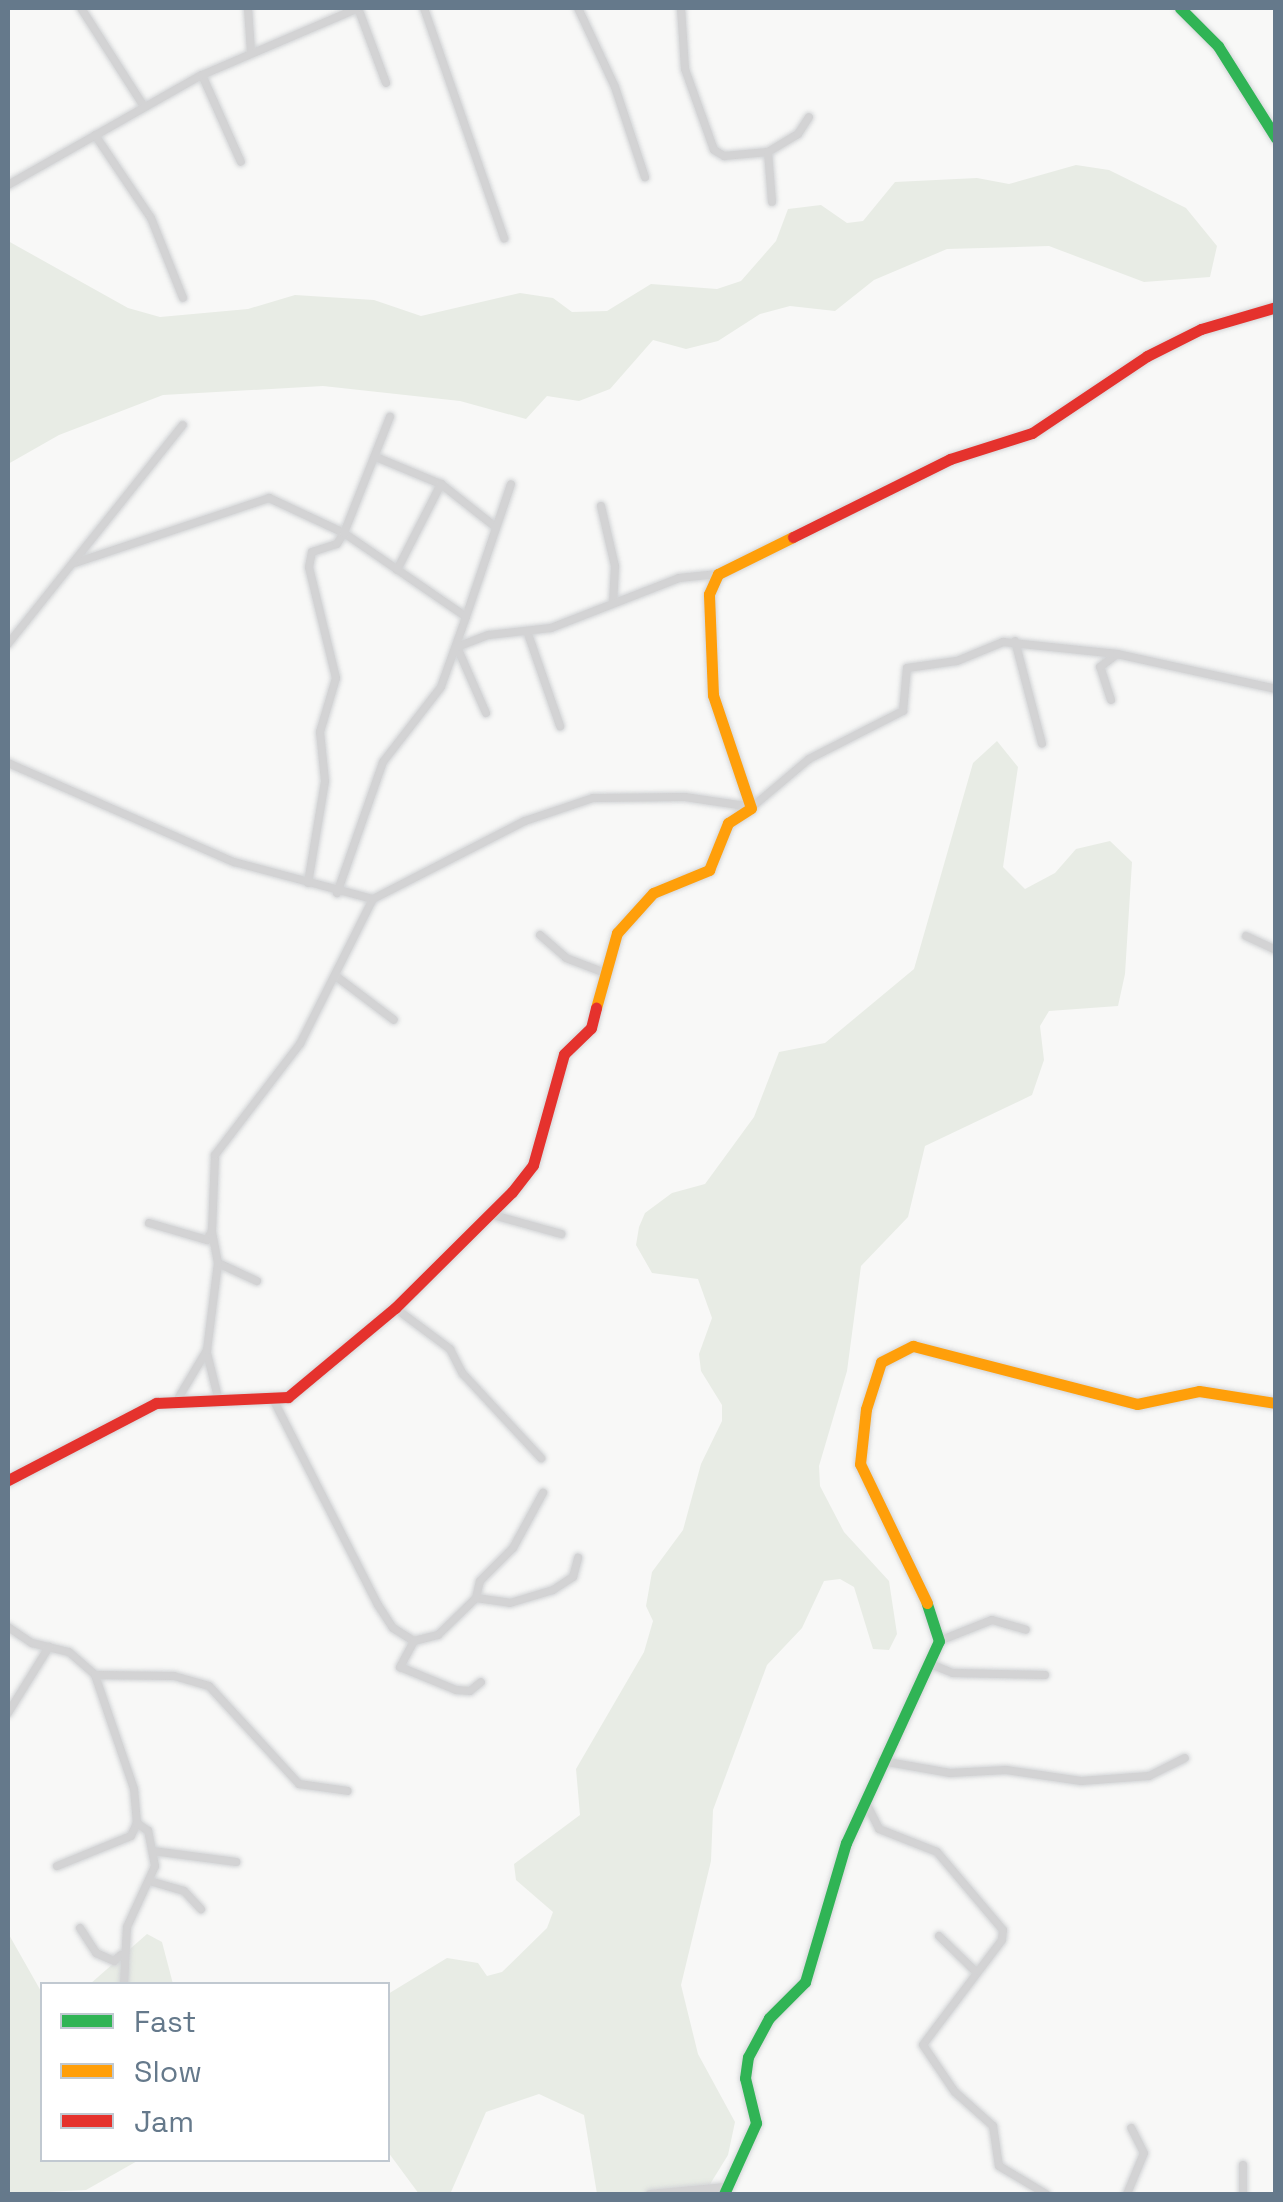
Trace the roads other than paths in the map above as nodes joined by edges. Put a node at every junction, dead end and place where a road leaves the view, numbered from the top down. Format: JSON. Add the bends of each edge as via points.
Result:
{"nodes":[{"id":1,"x":81,"y":8,"type":"edge"},
{"id":2,"x":248,"y":8,"type":"edge"},
{"id":3,"x":358,"y":8,"type":"edge"},
{"id":4,"x":424,"y":8,"type":"edge"},
{"id":5,"x":578,"y":8,"type":"edge"},
{"id":6,"x":681,"y":8,"type":"edge"},
{"id":7,"x":1180,"y":8,"type":"edge"},
{"id":8,"x":251,"y":52,"type":"junction"},
{"id":9,"x":202,"y":76,"type":"junction"},
{"id":10,"x":386,"y":83,"type":"dead end"},
{"id":11,"x":143,"y":105,"type":"junction"},
{"id":12,"x":809,"y":117,"type":"dead end"},
{"id":13,"x":95,"y":135,"type":"junction"},
{"id":14,"x":1276,"y":138,"type":"edge"},
{"id":15,"x":768,"y":152,"type":"junction"},
{"id":16,"x":241,"y":162,"type":"dead end"},
{"id":17,"x":645,"y":178,"type":"dead end"},
{"id":18,"x":8,"y":185,"type":"edge"},
{"id":19,"x":772,"y":202,"type":"dead end"},
{"id":20,"x":504,"y":238,"type":"dead end"},
{"id":21,"x":183,"y":298,"type":"dead end"},
{"id":22,"x":1276,"y":308,"type":"edge"},
{"id":23,"x":390,"y":417,"type":"dead end"},
{"id":24,"x":183,"y":425,"type":"dead end"},
{"id":25,"x":376,"y":457,"type":"junction"},
{"id":26,"x":441,"y":484,"type":"junction"},
{"id":27,"x":511,"y":484,"type":"dead end"},
{"id":28,"x":601,"y":506,"type":"dead end"},
{"id":29,"x":493,"y":525,"type":"junction"},
{"id":30,"x":344,"y":533,"type":"junction"},
{"id":31,"x":74,"y":563,"type":"junction"},
{"id":32,"x":397,"y":570,"type":"junction"},
{"id":33,"x":718,"y":574,"type":"junction"},
{"id":34,"x":613,"y":601,"type":"junction"},
{"id":35,"x":466,"y":618,"type":"junction"},
{"id":36,"x":527,"y":631,"type":"junction"},
{"id":37,"x":1015,"y":641,"type":"junction"},
{"id":38,"x":8,"y":644,"type":"edge"},
{"id":39,"x":457,"y":648,"type":"junction"},
{"id":40,"x":1117,"y":654,"type":"junction"},
{"id":41,"x":1276,"y":689,"type":"edge"},
{"id":42,"x":1112,"y":700,"type":"dead end"},
{"id":43,"x":486,"y":713,"type":"dead end"},
{"id":44,"x":560,"y":726,"type":"dead end"},
{"id":45,"x":1042,"y":744,"type":"dead end"},
{"id":46,"x":8,"y":763,"type":"edge"},
{"id":47,"x":748,"y":807,"type":"junction"},
{"id":48,"x":308,"y":882,"type":"junction"},
{"id":49,"x":337,"y":893,"type":"junction"},
{"id":50,"x":372,"y":899,"type":"junction"},
{"id":51,"x":540,"y":935,"type":"dead end"},
{"id":52,"x":1246,"y":936,"type":"dead end"},
{"id":53,"x":1276,"y":950,"type":"edge"},
{"id":54,"x":603,"y":972,"type":"junction"},
{"id":55,"x":336,"y":978,"type":"junction"},
{"id":56,"x":394,"y":1020,"type":"dead end"},
{"id":57,"x":493,"y":1214,"type":"junction"},
{"id":58,"x":149,"y":1223,"type":"dead end"},
{"id":59,"x":212,"y":1231,"type":"junction"},
{"id":60,"x":561,"y":1234,"type":"dead end"},
{"id":61,"x":218,"y":1263,"type":"junction"},
{"id":62,"x":256,"y":1281,"type":"dead end"},
{"id":63,"x":395,"y":1308,"type":"junction"},
{"id":64,"x":207,"y":1350,"type":"junction"},
{"id":65,"x":179,"y":1397,"type":"junction"},
{"id":66,"x":218,"y":1397,"type":"junction"},
{"id":67,"x":274,"y":1401,"type":"junction"},
{"id":68,"x":1276,"y":1403,"type":"edge"},
{"id":69,"x":541,"y":1458,"type":"dead end"},
{"id":70,"x":8,"y":1480,"type":"edge"},
{"id":71,"x":543,"y":1493,"type":"dead end"},
{"id":72,"x":578,"y":1558,"type":"dead end"},
{"id":73,"x":476,"y":1598,"type":"junction"},
{"id":74,"x":8,"y":1626,"type":"edge"},
{"id":75,"x":1026,"y":1630,"type":"dead end"},
{"id":76,"x":414,"y":1641,"type":"junction"},
{"id":77,"x":939,"y":1641,"type":"junction"},
{"id":78,"x":49,"y":1647,"type":"junction"},
{"id":79,"x":928,"y":1663,"type":"junction"},
{"id":80,"x":1045,"y":1674,"type":"dead end"},
{"id":81,"x":95,"y":1675,"type":"junction"},
{"id":82,"x":481,"y":1682,"type":"dead end"},
{"id":83,"x":8,"y":1712,"type":"edge"},
{"id":84,"x":1185,"y":1758,"type":"dead end"},
{"id":85,"x":882,"y":1761,"type":"junction"},
{"id":86,"x":348,"y":1791,"type":"dead end"},
{"id":87,"x":866,"y":1803,"type":"junction"},
{"id":88,"x":137,"y":1823,"type":"junction"},
{"id":89,"x":153,"y":1851,"type":"junction"},
{"id":90,"x":236,"y":1862,"type":"dead end"},
{"id":91,"x":58,"y":1866,"type":"dead end"},
{"id":92,"x":153,"y":1882,"type":"junction"},
{"id":93,"x":201,"y":1908,"type":"dead end"},
{"id":94,"x":80,"y":1928,"type":"dead end"},
{"id":95,"x":939,"y":1936,"type":"dead end"},
{"id":96,"x":122,"y":1955,"type":"junction"},
{"id":97,"x":976,"y":1970,"type":"junction"},
{"id":98,"x":124,"y":1982,"type":"edge"},
{"id":99,"x":1131,"y":2128,"type":"dead end"},
{"id":100,"x":1243,"y":2165,"type":"dead end"},
{"id":101,"x":725,"y":2190,"type":"edge"},
{"id":102,"x":650,"y":2194,"type":"edge"},
{"id":103,"x":1046,"y":2194,"type":"edge"},
{"id":104,"x":1127,"y":2194,"type":"edge"},
{"id":105,"x":1242,"y":2194,"type":"edge"}],
"edges":[{"from":1,"to":11,"type":"street"},
{"from":2,"to":8,"type":"street"},
{"from":3,"to":8,"type":"street"},
{"from":3,"to":10,"type":"street"},
{"from":4,"to":20,"type":"street"},
{"from":5,"to":17,"type":"street","via":[[615,87]]},
{"from":6,"to":15,"type":"street","via":[[686,69],[706,140],[724,156]]},
{"from":7,"to":14,"type":"street","via":[[1218,46]]},
{"from":8,"to":9,"type":"street"},
{"from":9,"to":11,"type":"street"},
{"from":9,"to":16,"type":"street"},
{"from":11,"to":13,"type":"street"},
{"from":12,"to":15,"type":"street","via":[[798,134]]},
{"from":13,"to":18,"type":"street"},
{"from":13,"to":21,"type":"street","via":[[151,218]]},
{"from":15,"to":19,"type":"street"},
{"from":22,"to":33,"type":"street","via":[[1201,329],[1147,356],[1032,433],[950,459]]},
{"from":23,"to":25,"type":"street"},
{"from":24,"to":31,"type":"street"},
{"from":25,"to":26,"type":"street"},
{"from":25,"to":30,"type":"street"},
{"from":26,"to":29,"type":"street"},
{"from":26,"to":32,"type":"street"},
{"from":27,"to":29,"type":"street"},
{"from":28,"to":34,"type":"street","via":[[615,566]]},
{"from":29,"to":35,"type":"street"},
{"from":30,"to":31,"type":"street","via":[[269,498]]},
{"from":30,"to":32,"type":"street"},
{"from":30,"to":48,"type":"street","via":[[337,544],[312,552],[309,567],[336,678],[320,732],[325,781]]},
{"from":31,"to":38,"type":"street"},
{"from":32,"to":35,"type":"street"},
{"from":33,"to":34,"type":"street","via":[[678,578]]},
{"from":33,"to":47,"type":"street","via":[[709,594],[713,696]]},
{"from":34,"to":36,"type":"street","via":[[551,628]]},
{"from":35,"to":39,"type":"street"},
{"from":36,"to":39,"type":"street","via":[[489,635]]},
{"from":36,"to":44,"type":"street"},
{"from":37,"to":40,"type":"street"},
{"from":37,"to":45,"type":"street"},
{"from":37,"to":47,"type":"street","via":[[957,661],[907,668],[903,711],[809,758]]},
{"from":39,"to":43,"type":"street"},
{"from":39,"to":49,"type":"street","via":[[441,687],[383,762]]},
{"from":40,"to":41,"type":"street"},
{"from":40,"to":42,"type":"street","via":[[1100,667]]},
{"from":46,"to":48,"type":"street","via":[[234,862]]},
{"from":47,"to":50,"type":"street","via":[[684,796],[593,798],[525,821]]},
{"from":47,"to":54,"type":"street","via":[[728,823],[709,870],[653,893],[632,910]]},
{"from":48,"to":49,"type":"street"},
{"from":49,"to":50,"type":"street"},
{"from":50,"to":55,"type":"street"},
{"from":51,"to":54,"type":"street","via":[[566,958]]},
{"from":52,"to":53,"type":"street"},
{"from":54,"to":57,"type":"street","via":[[591,1028],[557,1069],[533,1165]]},
{"from":55,"to":56,"type":"street"},
{"from":55,"to":59,"type":"street","via":[[300,1044],[215,1156]]},
{"from":57,"to":60,"type":"street"},
{"from":57,"to":63,"type":"street","via":[[450,1248]]},
{"from":58,"to":59,"type":"street","via":[[207,1240]]},
{"from":59,"to":61,"type":"street"},
{"from":61,"to":62,"type":"street"},
{"from":61,"to":64,"type":"street"},
{"from":63,"to":67,"type":"street","via":[[300,1390]]},
{"from":63,"to":69,"type":"street","via":[[450,1349],[463,1374]]},
{"from":64,"to":65,"type":"street"},
{"from":64,"to":66,"type":"street"},
{"from":65,"to":66,"type":"street"},
{"from":65,"to":70,"type":"street","via":[[119,1416]]},
{"from":66,"to":67,"type":"street"},
{"from":67,"to":76,"type":"street","via":[[378,1605],[393,1628]]},
{"from":68,"to":77,"type":"street","via":[[1199,1391],[1137,1404],[959,1354],[913,1346],[889,1353],[866,1409],[860,1464]]},
{"from":71,"to":73,"type":"street","via":[[513,1548],[480,1581]]},
{"from":72,"to":73,"type":"street","via":[[573,1577],[552,1590],[510,1603]]},
{"from":73,"to":76,"type":"street","via":[[438,1635]]},
{"from":74,"to":78,"type":"street"},
{"from":75,"to":77,"type":"street","via":[[992,1620]]},
{"from":76,"to":82,"type":"street","via":[[400,1667],[456,1690],[470,1691]]},
{"from":77,"to":79,"type":"street"},
{"from":78,"to":81,"type":"street","via":[[78,1657]]},
{"from":78,"to":83,"type":"street"},
{"from":79,"to":80,"type":"street","via":[[953,1674]]},
{"from":79,"to":85,"type":"street"},
{"from":81,"to":86,"type":"street","via":[[174,1676],[209,1686],[300,1784]]},
{"from":81,"to":88,"type":"street","via":[[134,1790]]},
{"from":84,"to":85,"type":"street","via":[[1149,1776],[1081,1781],[1006,1770],[950,1773]]},
{"from":85,"to":87,"type":"street"},
{"from":87,"to":97,"type":"street","via":[[879,1828],[936,1852],[1003,1930]]},
{"from":87,"to":101,"type":"street","via":[[846,1843],[805,1982],[769,2018],[748,2056],[744,2078],[756,2123]]},
{"from":88,"to":89,"type":"street"},
{"from":88,"to":91,"type":"street","via":[[116,1846]]},
{"from":89,"to":90,"type":"street"},
{"from":89,"to":92,"type":"street"},
{"from":92,"to":93,"type":"street","via":[[184,1890]]},
{"from":92,"to":96,"type":"street","via":[[139,1897]]},
{"from":94,"to":96,"type":"street","via":[[96,1953],[114,1960]]},
{"from":95,"to":97,"type":"street"},
{"from":96,"to":98,"type":"street"},
{"from":97,"to":103,"type":"street","via":[[928,2031],[923,2049],[955,2092],[993,2126],[999,2166]]},
{"from":99,"to":104,"type":"street","via":[[1144,2153]]},
{"from":100,"to":105,"type":"street"},
{"from":101,"to":102,"type":"street"}]}
